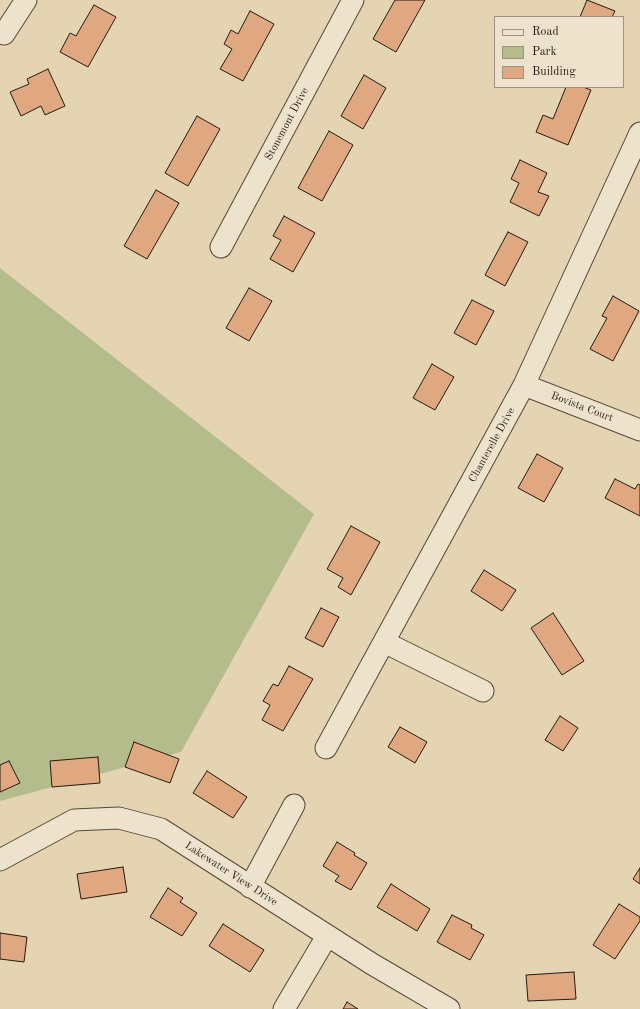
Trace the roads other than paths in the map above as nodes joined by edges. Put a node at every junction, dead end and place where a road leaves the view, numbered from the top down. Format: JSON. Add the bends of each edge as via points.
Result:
{"nodes":[{"id":1,"x":26,"y":0,"type":"edge"},
{"id":2,"x":353,"y":0,"type":"edge"},
{"id":3,"x":4,"y":34,"type":"dead end"},
{"id":4,"x":640,"y":133,"type":"edge"},
{"id":5,"x":221,"y":247,"type":"dead end"},
{"id":6,"x":524,"y":385,"type":"junction"},
{"id":7,"x":640,"y":430,"type":"edge"},
{"id":8,"x":384,"y":642,"type":"junction"},
{"id":9,"x":483,"y":691,"type":"dead end"},
{"id":10,"x":326,"y":748,"type":"dead end"},
{"id":11,"x":294,"y":805,"type":"dead end"},
{"id":12,"x":0,"y":860,"type":"edge"},
{"id":13,"x":250,"y":887,"type":"junction"},
{"id":14,"x":327,"y":936,"type":"junction"},
{"id":15,"x":284,"y":1009,"type":"edge"},
{"id":16,"x":449,"y":1009,"type":"edge"}],
"edges":[{"from":1,"to":3,"type":"street"},
{"from":2,"to":5,"type":"street","name":"Stonemont Drive"},
{"from":4,"to":6,"type":"street","name":"Chanterelle Drive"},
{"from":6,"to":7,"type":"street","name":"Bovista Court"},
{"from":6,"to":8,"type":"street","name":"Chanterelle Drive"},
{"from":8,"to":9,"type":"street"},
{"from":8,"to":10,"type":"street","name":"Chanterelle Drive"},
{"from":11,"to":13,"type":"street"},
{"from":12,"to":13,"type":"street","name":"Lakewater View Drive","via":[[74,820],[119,818],[161,829]]},
{"from":13,"to":14,"type":"street","name":"Lakewater View Drive"},
{"from":14,"to":15,"type":"street"},
{"from":14,"to":16,"type":"street","name":"Lakewater View Drive"}]}
